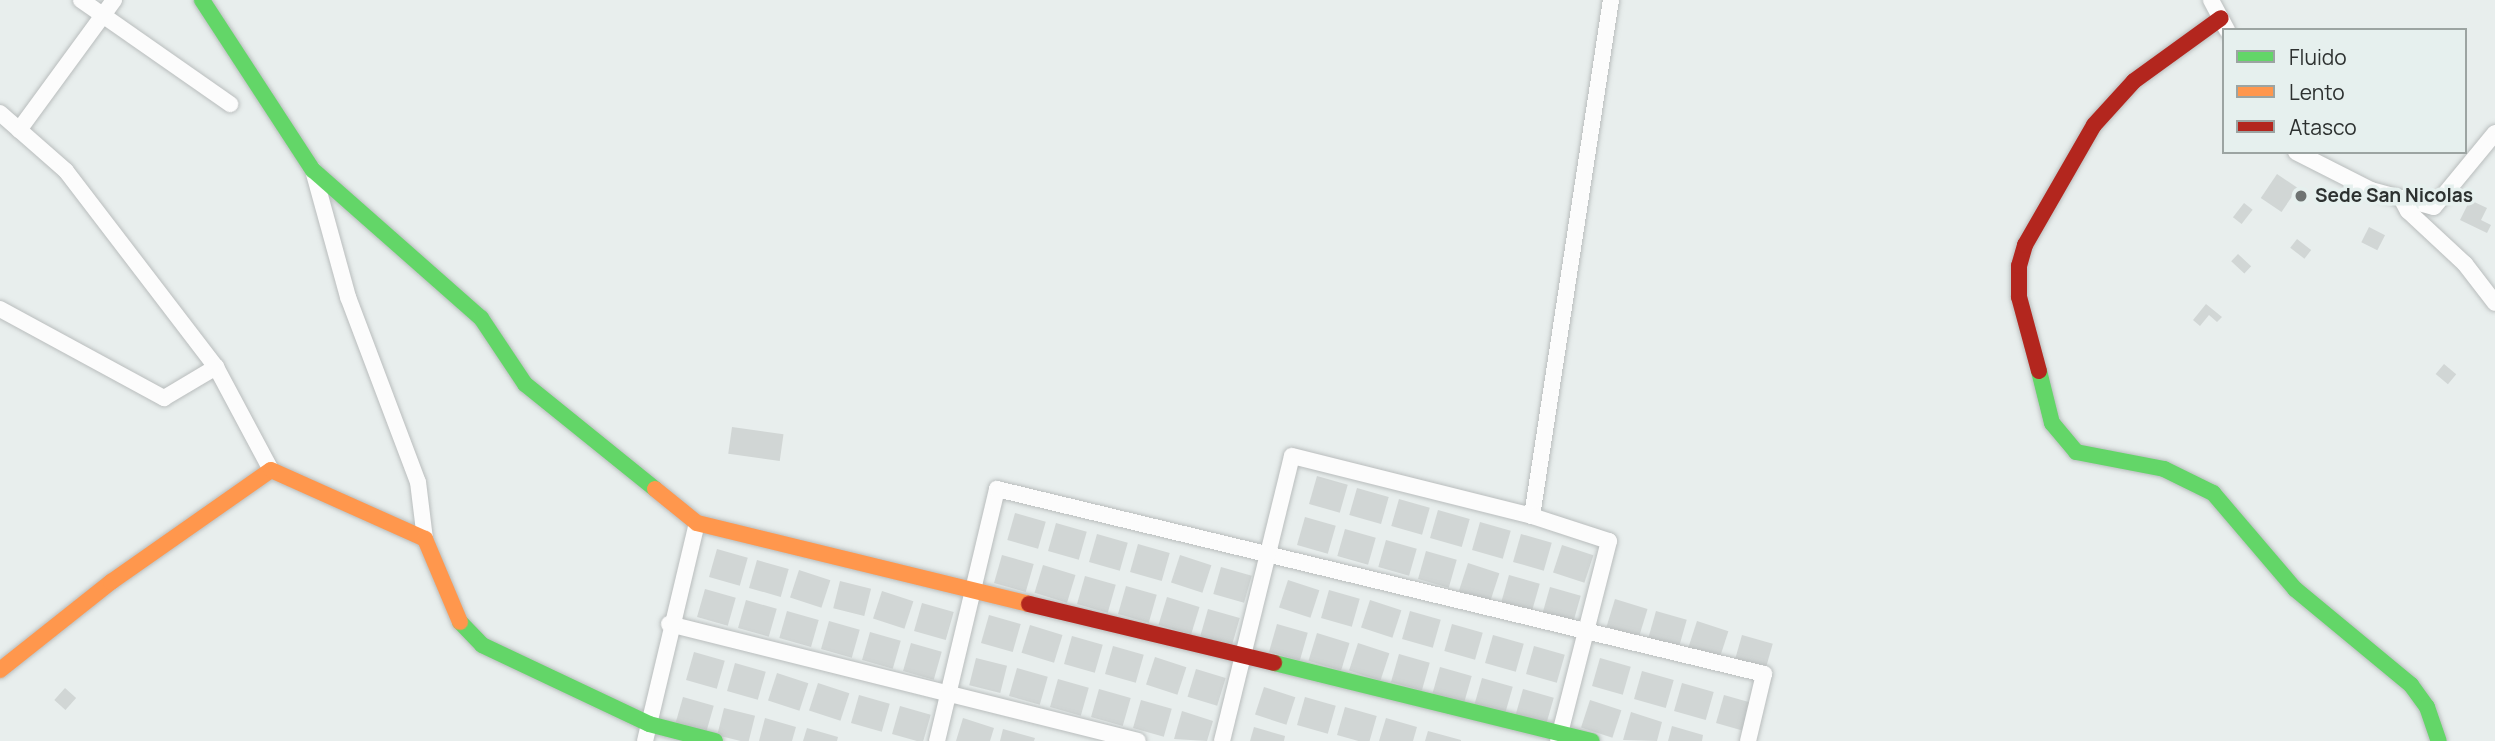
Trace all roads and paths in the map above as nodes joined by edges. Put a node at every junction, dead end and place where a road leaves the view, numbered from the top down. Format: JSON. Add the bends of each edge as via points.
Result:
{"nodes":[{"id":1,"x":81,"y":0,"type":"edge"},
{"id":2,"x":114,"y":0,"type":"edge"},
{"id":3,"x":202,"y":0,"type":"edge"},
{"id":4,"x":1611,"y":0,"type":"edge"},
{"id":5,"x":2211,"y":0,"type":"edge"},
{"id":6,"x":103,"y":15,"type":"junction"},
{"id":7,"x":2224,"y":24,"type":"edge"},
{"id":8,"x":230,"y":104,"type":"dead end"},
{"id":9,"x":0,"y":113,"type":"edge"},
{"id":10,"x":19,"y":130,"type":"junction"},
{"id":11,"x":2495,"y":133,"type":"edge"},
{"id":12,"x":2301,"y":154,"type":"edge"},
{"id":13,"x":313,"y":170,"type":"junction"},
{"id":14,"x":2401,"y":198,"type":"junction"},
{"id":15,"x":2495,"y":303,"type":"edge"},
{"id":16,"x":0,"y":309,"type":"edge"},
{"id":17,"x":216,"y":367,"type":"junction"},
{"id":18,"x":271,"y":470,"type":"junction"},
{"id":19,"x":1532,"y":516,"type":"junction"},
{"id":20,"x":697,"y":523,"type":"junction"},
{"id":21,"x":425,"y":539,"type":"junction"},
{"id":22,"x":1268,"y":554,"type":"junction"},
{"id":23,"x":973,"y":590,"type":"junction"},
{"id":24,"x":670,"y":624,"type":"junction"},
{"id":25,"x":1587,"y":631,"type":"junction"},
{"id":26,"x":1243,"y":656,"type":"junction"},
{"id":27,"x":0,"y":670,"type":"edge"},
{"id":28,"x":948,"y":694,"type":"junction"},
{"id":29,"x":649,"y":724,"type":"junction"},
{"id":30,"x":1559,"y":737,"type":"edge"},
{"id":31,"x":645,"y":741,"type":"edge"},
{"id":32,"x":715,"y":741,"type":"edge"},
{"id":33,"x":937,"y":741,"type":"edge"},
{"id":34,"x":1138,"y":741,"type":"edge"},
{"id":35,"x":1222,"y":741,"type":"edge"},
{"id":36,"x":1592,"y":741,"type":"edge"},
{"id":37,"x":1748,"y":741,"type":"edge"},
{"id":38,"x":2439,"y":741,"type":"edge"}],
"edges":[{"from":1,"to":6,"type":"street"},
{"from":2,"to":6,"type":"street"},
{"from":3,"to":13,"type":"street"},
{"from":4,"to":19,"type":"street"},
{"from":5,"to":7,"type":"street"},
{"from":6,"to":8,"type":"street"},
{"from":6,"to":10,"type":"street"},
{"from":7,"to":38,"type":"street","via":[[2134,81],[2094,125],[2025,245],[2019,266],[2019,298],[2052,423],[2076,452],[2164,469],[2213,493],[2295,589],[2411,685],[2427,707]]},
{"from":9,"to":10,"type":"street"},
{"from":10,"to":17,"type":"street","via":[[66,171]]},
{"from":11,"to":14,"type":"street","via":[[2434,207]]},
{"from":12,"to":14,"type":"street","via":[[2371,190]]},
{"from":13,"to":20,"type":"street","via":[[481,318],[524,384]]},
{"from":13,"to":21,"type":"street","via":[[348,297],[418,482]]},
{"from":14,"to":15,"type":"street","via":[[2408,211],[2465,264]]},
{"from":16,"to":17,"type":"street","via":[[164,398]]},
{"from":17,"to":18,"type":"street"},
{"from":18,"to":21,"type":"street"},
{"from":18,"to":27,"type":"street","via":[[111,582]]},
{"from":19,"to":22,"type":"street","via":[[1292,456]]},
{"from":19,"to":25,"type":"street","via":[[1609,541]]},
{"from":20,"to":23,"type":"street"},
{"from":20,"to":24,"type":"street"},
{"from":21,"to":29,"type":"street","via":[[455,616],[482,645]]},
{"from":22,"to":23,"type":"street","via":[[997,489]]},
{"from":22,"to":25,"type":"street"},
{"from":22,"to":26,"type":"street"},
{"from":23,"to":26,"type":"street"},
{"from":23,"to":28,"type":"street"},
{"from":24,"to":28,"type":"street"},
{"from":24,"to":29,"type":"street"},
{"from":25,"to":30,"type":"street"},
{"from":25,"to":37,"type":"street","via":[[1764,674]]},
{"from":26,"to":30,"type":"street"},
{"from":26,"to":35,"type":"street"},
{"from":28,"to":33,"type":"street"},
{"from":28,"to":34,"type":"street"},
{"from":29,"to":31,"type":"street"},
{"from":29,"to":32,"type":"street"},
{"from":30,"to":36,"type":"street"}]}
